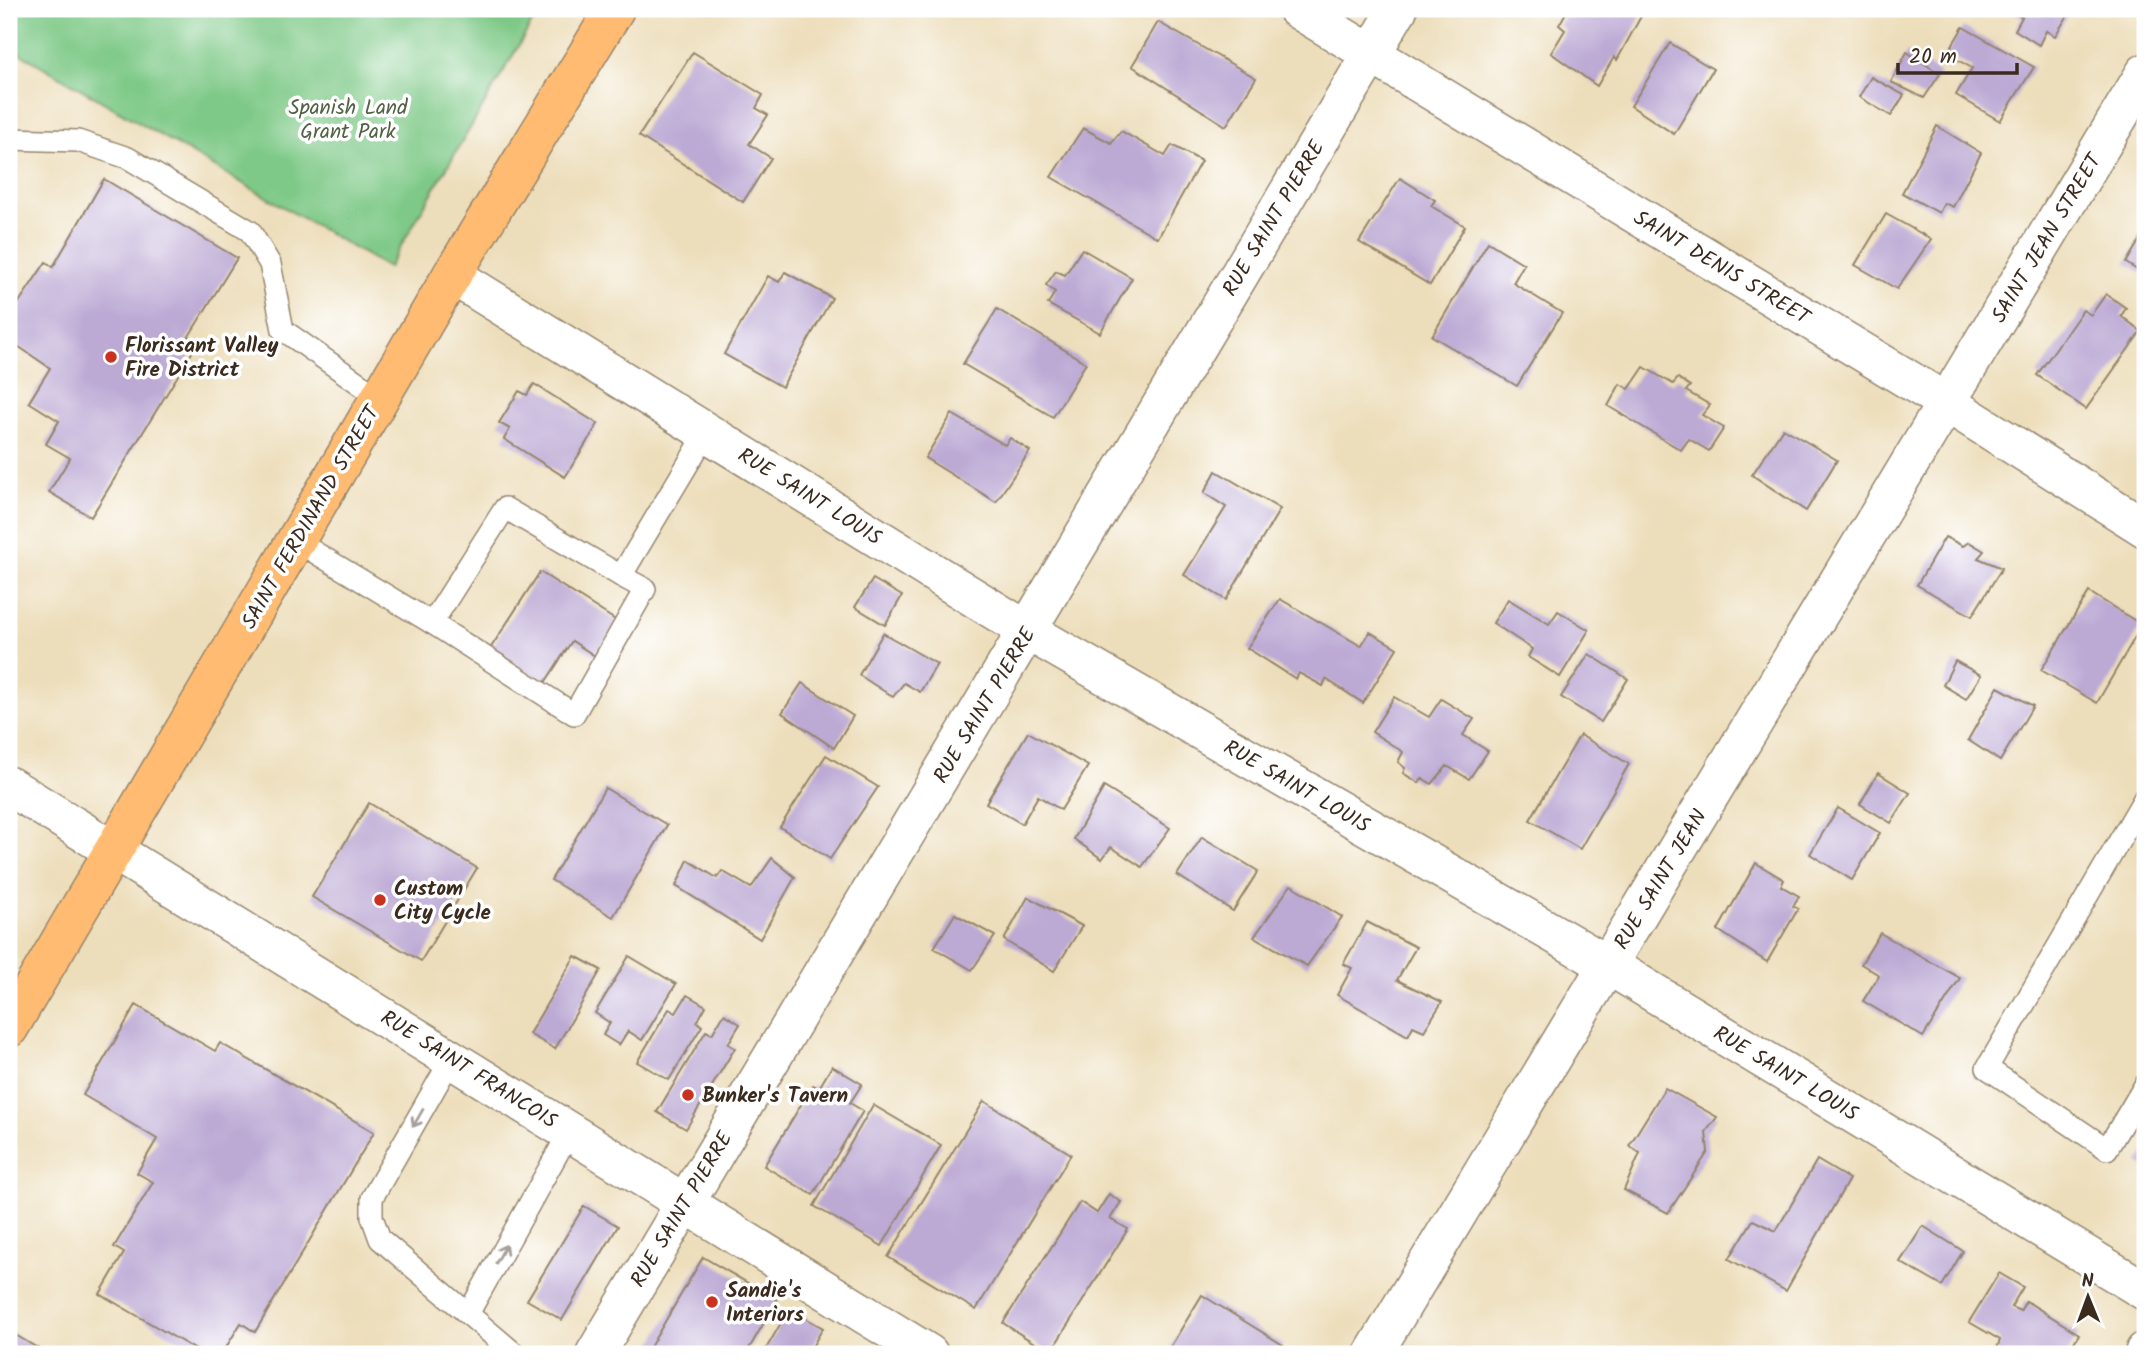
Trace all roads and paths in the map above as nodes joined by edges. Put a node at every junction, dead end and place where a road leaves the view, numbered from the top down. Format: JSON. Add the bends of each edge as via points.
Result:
{"nodes":[{"id":1,"x":615,"y":9,"type":"edge"},
{"id":2,"x":1297,"y":9,"type":"edge"},
{"id":3,"x":1398,"y":9,"type":"edge"},
{"id":4,"x":1370,"y":54,"type":"junction"},
{"id":5,"x":2145,"y":73,"type":"edge"},
{"id":6,"x":9,"y":139,"type":"edge"},
{"id":7,"x":452,"y":275,"type":"junction"},
{"id":8,"x":380,"y":398,"type":"junction"},
{"id":9,"x":1947,"y":403,"type":"junction"},
{"id":10,"x":707,"y":432,"type":"junction"},
{"id":11,"x":2145,"y":528,"type":"edge"},
{"id":12,"x":296,"y":541,"type":"junction"},
{"id":13,"x":621,"y":576,"type":"junction"},
{"id":14,"x":432,"y":623,"type":"junction"},
{"id":15,"x":1028,"y":631,"type":"junction"},
{"id":16,"x":9,"y":786,"type":"edge"},
{"id":17,"x":2145,"y":797,"type":"edge"},
{"id":18,"x":115,"y":850,"type":"junction"},
{"id":19,"x":1608,"y":965,"type":"junction"},
{"id":20,"x":9,"y":1028,"type":"edge"},
{"id":21,"x":452,"y":1058,"type":"junction"},
{"id":22,"x":2145,"y":1085,"type":"edge"},
{"id":23,"x":570,"y":1131,"type":"junction"},
{"id":24,"x":685,"y":1202,"type":"junction"},
{"id":25,"x":2145,"y":1292,"type":"edge"},
{"id":26,"x":468,"y":1314,"type":"junction"},
{"id":27,"x":515,"y":1354,"type":"edge"},
{"id":28,"x":595,"y":1354,"type":"edge"},
{"id":29,"x":929,"y":1354,"type":"edge"},
{"id":30,"x":1373,"y":1354,"type":"edge"}],
"edges":[{"from":1,"to":7,"type":"main road","name":"SAINT FERDINAND STREET"},
{"from":2,"to":4,"type":"street","name":"SAINT DENIS STREET"},
{"from":3,"to":4,"type":"street","name":"RUE SAINT PIERRE"},
{"from":4,"to":9,"type":"street","name":"SAINT DENIS STREET"},
{"from":4,"to":15,"type":"street","name":"RUE SAINT PIERRE"},
{"from":5,"to":9,"type":"street","name":"SAINT JEAN STREET"},
{"from":6,"to":8,"type":"lane","via":[[78,141],[128,158],[250,231],[270,264],[283,330]]},
{"from":7,"to":8,"type":"main road","name":"SAINT FERDINAND STREET"},
{"from":7,"to":10,"type":"street","name":"RUE SAINT LOUIS"},
{"from":8,"to":12,"type":"main road","name":"SAINT FERDINAND STREET"},
{"from":9,"to":11,"type":"street","name":"SAINT DENIS STREET"},
{"from":9,"to":19,"type":"street","name":"RUE SAINT JEAN"},
{"from":10,"to":13,"type":"lane"},
{"from":10,"to":15,"type":"street","name":"RUE SAINT LOUIS"},
{"from":12,"to":14,"type":"lane"},
{"from":12,"to":18,"type":"main road","name":"SAINT FERDINAND STREET"},
{"from":13,"to":14,"type":"lane","via":[[505,508]]},
{"from":13,"to":14,"type":"lane","via":[[645,589],[574,714]]},
{"from":15,"to":19,"type":"street","name":"RUE SAINT LOUIS"},
{"from":15,"to":24,"type":"street","name":"RUE SAINT PIERRE"},
{"from":16,"to":18,"type":"street","name":"RUE SAINT FRANCOIS"},
{"from":17,"to":22,"type":"lane","via":[[1987,1068],[2108,1149]]},
{"from":18,"to":20,"type":"main road","name":"SAINT FERDINAND STREET"},
{"from":18,"to":21,"type":"street","name":"RUE SAINT FRANCOIS"},
{"from":19,"to":25,"type":"street","name":"RUE SAINT LOUIS"},
{"from":19,"to":30,"type":"street","name":"RUE SAINT JEAN"},
{"from":21,"to":23,"type":"street","name":"RUE SAINT FRANCOIS"},
{"from":21,"to":26,"type":"lane","one_way":true,"via":[[372,1198],[372,1217],[380,1239]]},
{"from":23,"to":24,"type":"street","name":"RUE SAINT FRANCOIS"},
{"from":26,"to":23,"type":"lane","one_way":true},
{"from":24,"to":28,"type":"street","name":"RUE SAINT PIERRE"},
{"from":24,"to":29,"type":"street","name":"RUE SAINT FRANCOIS"},
{"from":26,"to":27,"type":"lane"}]}
